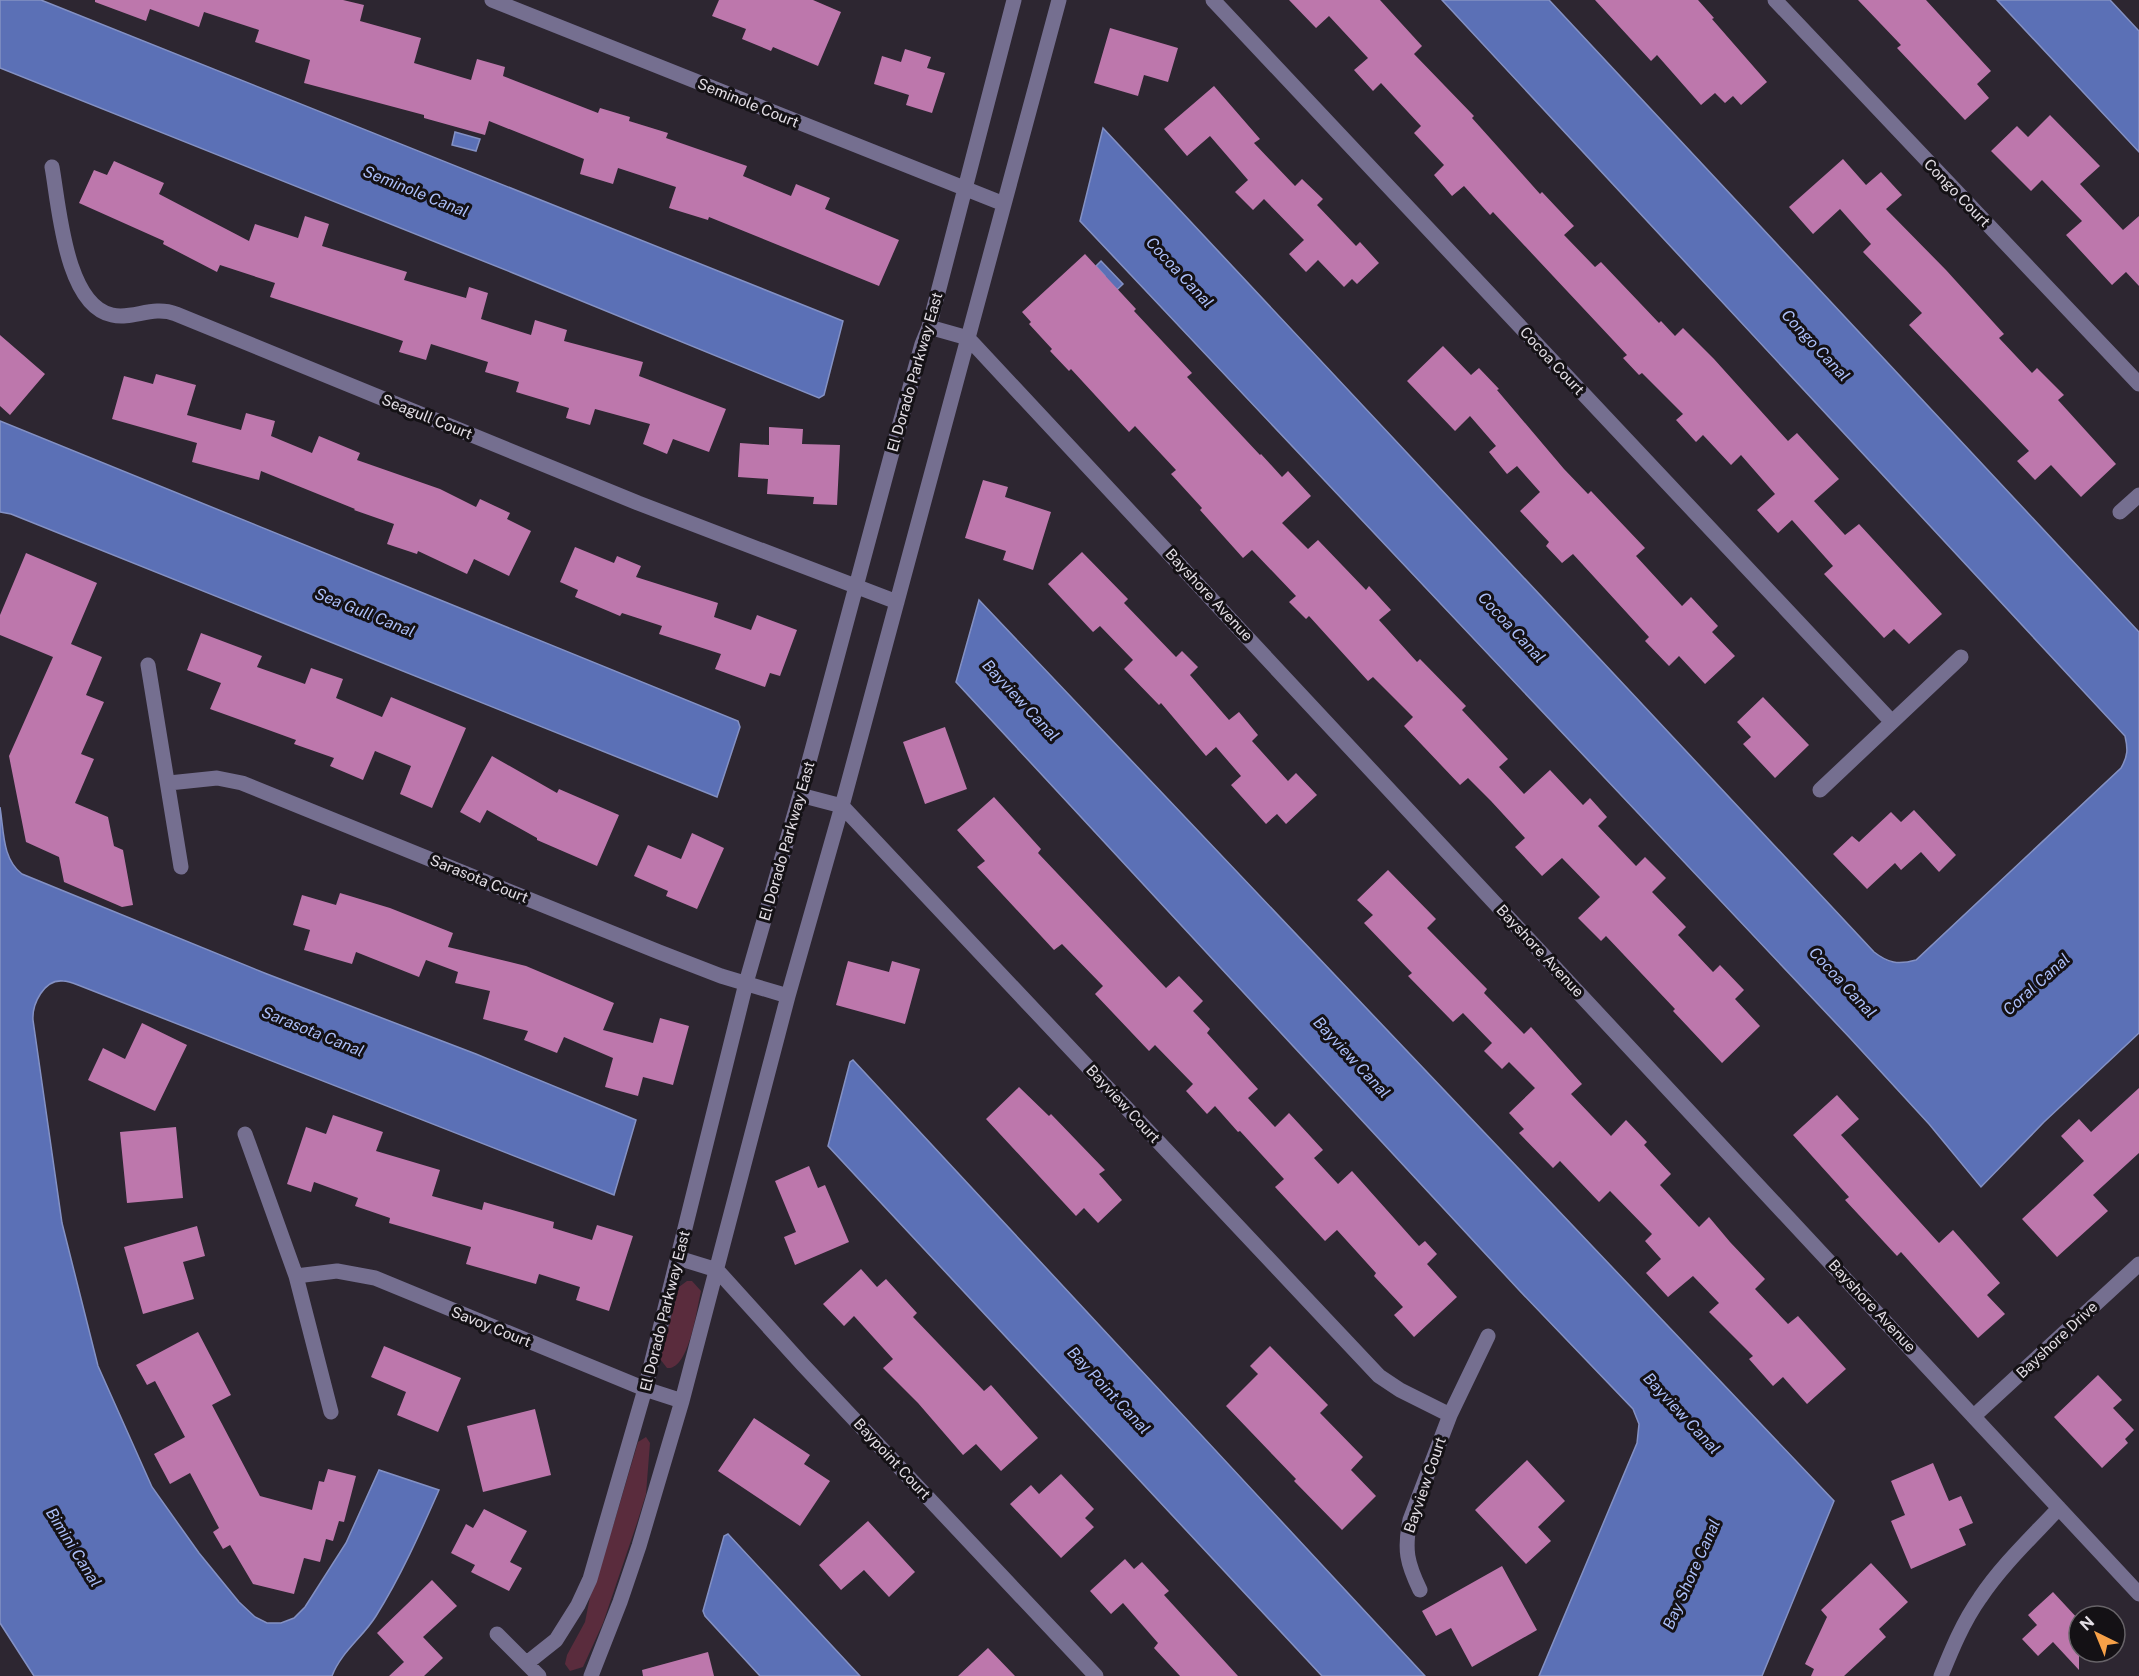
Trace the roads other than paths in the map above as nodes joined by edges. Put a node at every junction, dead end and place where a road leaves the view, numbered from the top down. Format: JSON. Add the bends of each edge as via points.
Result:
{"nodes":[{"id":1,"x":492,"y":0,"type":"edge"},
{"id":2,"x":1014,"y":0,"type":"edge"},
{"id":3,"x":1059,"y":0,"type":"edge"},
{"id":4,"x":1213,"y":0,"type":"edge"},
{"id":5,"x":1775,"y":0,"type":"edge"},
{"id":6,"x":52,"y":167,"type":"dead end"},
{"id":7,"x":964,"y":190,"type":"junction"},
{"id":8,"x":1004,"y":204,"type":"junction"},
{"id":9,"x":929,"y":327,"type":"junction"},
{"id":10,"x":968,"y":338,"type":"junction"},
{"id":11,"x":2139,"y":384,"type":"edge"},
{"id":12,"x":2139,"y":495,"type":"edge"},
{"id":13,"x":2120,"y":512,"type":"dead end"},
{"id":14,"x":856,"y":586,"type":"junction"},
{"id":15,"x":897,"y":602,"type":"junction"},
{"id":16,"x":1960,"y":657,"type":"dead end"},
{"id":17,"x":148,"y":665,"type":"dead end"},
{"id":18,"x":1892,"y":722,"type":"junction"},
{"id":19,"x":169,"y":783,"type":"junction"},
{"id":20,"x":1820,"y":790,"type":"dead end"},
{"id":21,"x":800,"y":795,"type":"junction"},
{"id":22,"x":842,"y":806,"type":"junction"},
{"id":23,"x":181,"y":867,"type":"dead end"},
{"id":24,"x":746,"y":983,"type":"junction"},
{"id":25,"x":788,"y":996,"type":"junction"},
{"id":26,"x":245,"y":1134,"type":"dead end"},
{"id":27,"x":678,"y":1258,"type":"junction"},
{"id":28,"x":2139,"y":1264,"type":"edge"},
{"id":29,"x":717,"y":1270,"type":"junction"},
{"id":30,"x":296,"y":1276,"type":"junction"},
{"id":31,"x":1488,"y":1336,"type":"dead end"},
{"id":32,"x":645,"y":1389,"type":"junction"},
{"id":33,"x":682,"y":1401,"type":"junction"},
{"id":34,"x":331,"y":1412,"type":"dead end"},
{"id":35,"x":1450,"y":1415,"type":"junction"},
{"id":36,"x":1974,"y":1416,"type":"junction"},
{"id":37,"x":2059,"y":1508,"type":"junction"},
{"id":38,"x":1420,"y":1590,"type":"dead end"},
{"id":39,"x":2139,"y":1594,"type":"edge"},
{"id":40,"x":497,"y":1634,"type":"dead end"},
{"id":41,"x":527,"y":1663,"type":"junction"},
{"id":42,"x":539,"y":1676,"type":"edge"},
{"id":43,"x":591,"y":1676,"type":"edge"},
{"id":44,"x":1096,"y":1676,"type":"edge"},
{"id":45,"x":1941,"y":1676,"type":"edge"}],
"edges":[{"from":1,"to":7,"type":"street","name":"Seminole Court"},
{"from":2,"to":7,"type":"street","name":"El Dorado Parkway East"},
{"from":3,"to":8,"type":"street"},
{"from":4,"to":18,"type":"street","name":"Cocoa Court"},
{"from":5,"to":11,"type":"street","name":"Congo Court"},
{"from":6,"to":14,"type":"street","name":"Seagull Court","via":[[72,270],[89,301],[104,313],[116,316],[158,310],[176,314]]},
{"from":7,"to":8,"type":"street","name":"Seminole Court"},
{"from":7,"to":9,"type":"street","name":"El Dorado Parkway East"},
{"from":8,"to":10,"type":"street"},
{"from":9,"to":10,"type":"street"},
{"from":9,"to":14,"type":"street","name":"El Dorado Parkway East"},
{"from":10,"to":15,"type":"street"},
{"from":10,"to":36,"type":"street","name":"Bayshore Avenue"},
{"from":12,"to":13,"type":"street"},
{"from":14,"to":15,"type":"street","name":"Seagull Court"},
{"from":14,"to":21,"type":"street","name":"El Dorado Parkway East"},
{"from":15,"to":22,"type":"street"},
{"from":16,"to":18,"type":"street"},
{"from":17,"to":19,"type":"street"},
{"from":18,"to":20,"type":"street"},
{"from":19,"to":23,"type":"street"},
{"from":19,"to":24,"type":"street","name":"Sarasota Court","via":[[217,778],[242,783],[658,952]]},
{"from":21,"to":22,"type":"street"},
{"from":21,"to":24,"type":"street","name":"El Dorado Parkway East"},
{"from":22,"to":25,"type":"street"},
{"from":22,"to":35,"type":"street","name":"Bayview Court","via":[[1379,1376]]},
{"from":24,"to":25,"type":"street","name":"Sarasota Court"},
{"from":24,"to":27,"type":"street","name":"El Dorado Parkway East"},
{"from":25,"to":29,"type":"street"},
{"from":26,"to":30,"type":"street"},
{"from":27,"to":29,"type":"street"},
{"from":27,"to":32,"type":"street","name":"El Dorado Parkway East"},
{"from":28,"to":36,"type":"street","name":"Bayshore Drive"},
{"from":29,"to":33,"type":"street"},
{"from":29,"to":44,"type":"street","name":"Baypoint Court"},
{"from":30,"to":32,"type":"street","name":"Savoy Court","via":[[337,1271],[375,1278]]},
{"from":30,"to":34,"type":"street"},
{"from":31,"to":35,"type":"street","name":"Bayview Court"},
{"from":32,"to":33,"type":"street","name":"Savoy Court"},
{"from":32,"to":41,"type":"street","name":"El Dorado Parkway East","via":[[590,1579],[556,1640]]},
{"from":33,"to":43,"type":"street","via":[[639,1546]]},
{"from":35,"to":38,"type":"street","name":"Bayview Court","via":[[1407,1533],[1409,1568]]},
{"from":36,"to":37,"type":"street","name":"Bayshore Avenue"},
{"from":37,"to":39,"type":"street","name":"Bayshore Avenue"},
{"from":37,"to":45,"type":"street","via":[[1979,1598]]},
{"from":40,"to":41,"type":"street"},
{"from":41,"to":42,"type":"street"}]}
